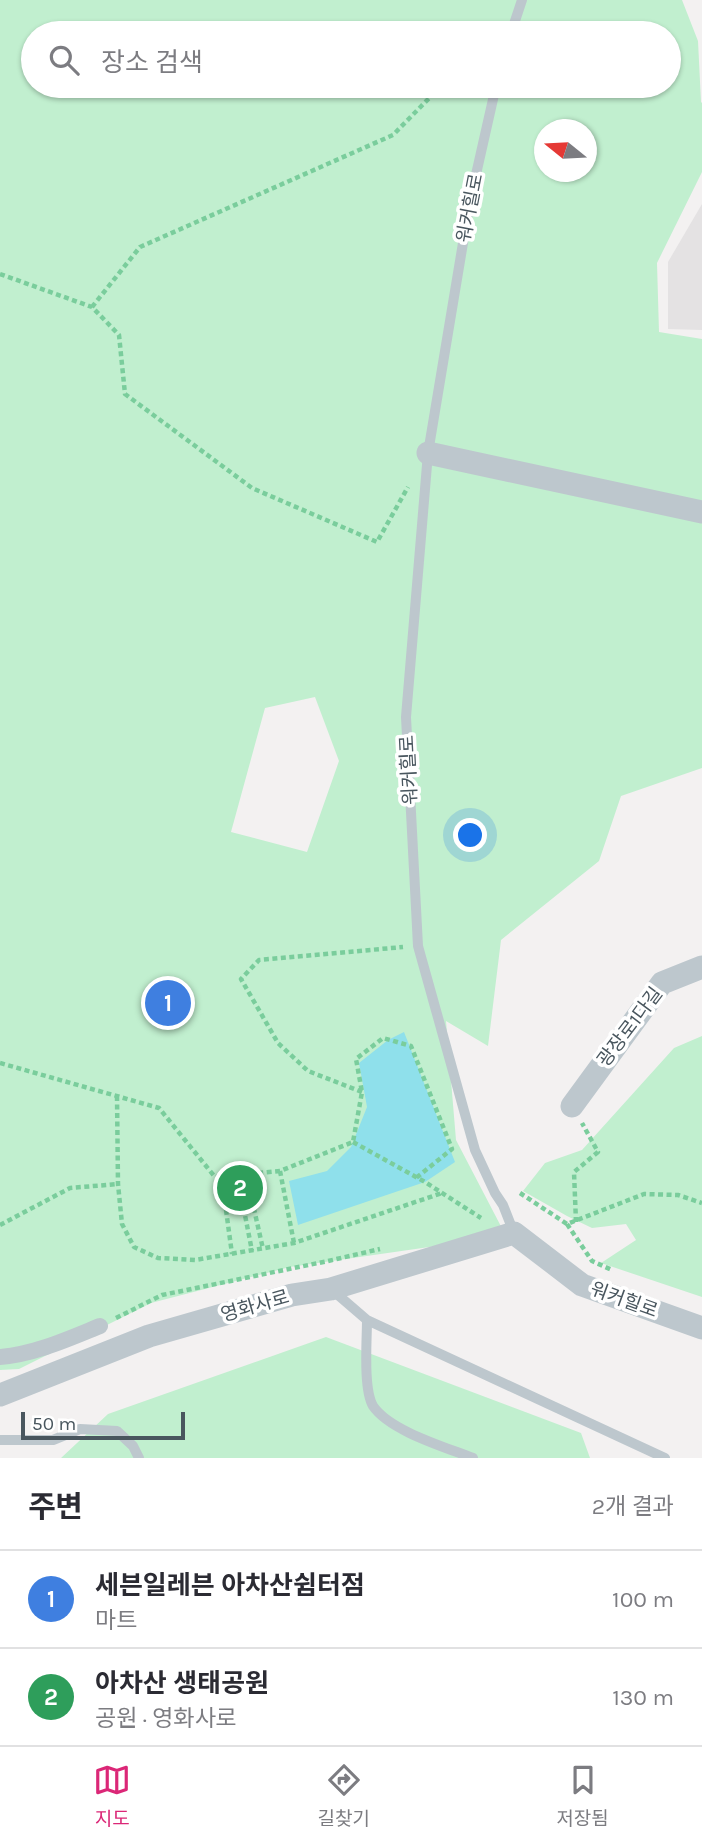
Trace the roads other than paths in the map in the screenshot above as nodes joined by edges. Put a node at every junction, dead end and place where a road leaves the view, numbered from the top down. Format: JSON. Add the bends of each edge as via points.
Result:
{"nodes":[{"id":1,"x":522,"y":0,"type":"edge"},
{"id":2,"x":515,"y":21,"type":"edge"},
{"id":3,"x":493,"y":98,"type":"edge"},
{"id":4,"x":428,"y":453,"type":"junction"},
{"id":5,"x":702,"y":512,"type":"edge"},
{"id":6,"x":702,"y":967,"type":"edge"},
{"id":7,"x":572,"y":1106,"type":"road end"},
{"id":8,"x":514,"y":1233,"type":"junction"},
{"id":9,"x":331,"y":1289,"type":"junction"},
{"id":10,"x":367,"y":1320,"type":"junction"},
{"id":11,"x":100,"y":1326,"type":"road end"},
{"id":12,"x":702,"y":1328,"type":"edge"},
{"id":13,"x":0,"y":1357,"type":"edge"},
{"id":14,"x":0,"y":1395,"type":"edge"},
{"id":15,"x":0,"y":1440,"type":"edge"},
{"id":16,"x":139,"y":1458,"type":"edge"},
{"id":17,"x":473,"y":1458,"type":"edge"},
{"id":18,"x":665,"y":1458,"type":"edge"}],
"edges":[{"from":1,"to":2,"type":"lane"},
{"from":3,"to":4,"type":"lane","name":"워커힐로","via":[[470,201]]},
{"from":4,"to":5,"type":"street"},
{"from":4,"to":8,"type":"lane","name":"워커힐로","via":[[406,717],[418,946],[475,1150]]},
{"from":6,"to":7,"type":"street","name":"광장로1다길","via":[[662,983]]},
{"from":8,"to":9,"type":"street","name":"영화사로"},
{"from":8,"to":12,"type":"street","name":"워커힐로","via":[[582,1285]]},
{"from":9,"to":10,"type":"lane"},
{"from":9,"to":14,"type":"street","name":"영화사로","via":[[292,1295],[149,1336]]},
{"from":10,"to":17,"type":"lane","via":[[367,1380],[372,1405],[390,1424]]},
{"from":10,"to":18,"type":"lane"},
{"from":11,"to":13,"type":"street","via":[[43,1349]]},
{"from":15,"to":16,"type":"lane","via":[[53,1440],[80,1429],[117,1431]]}]}
